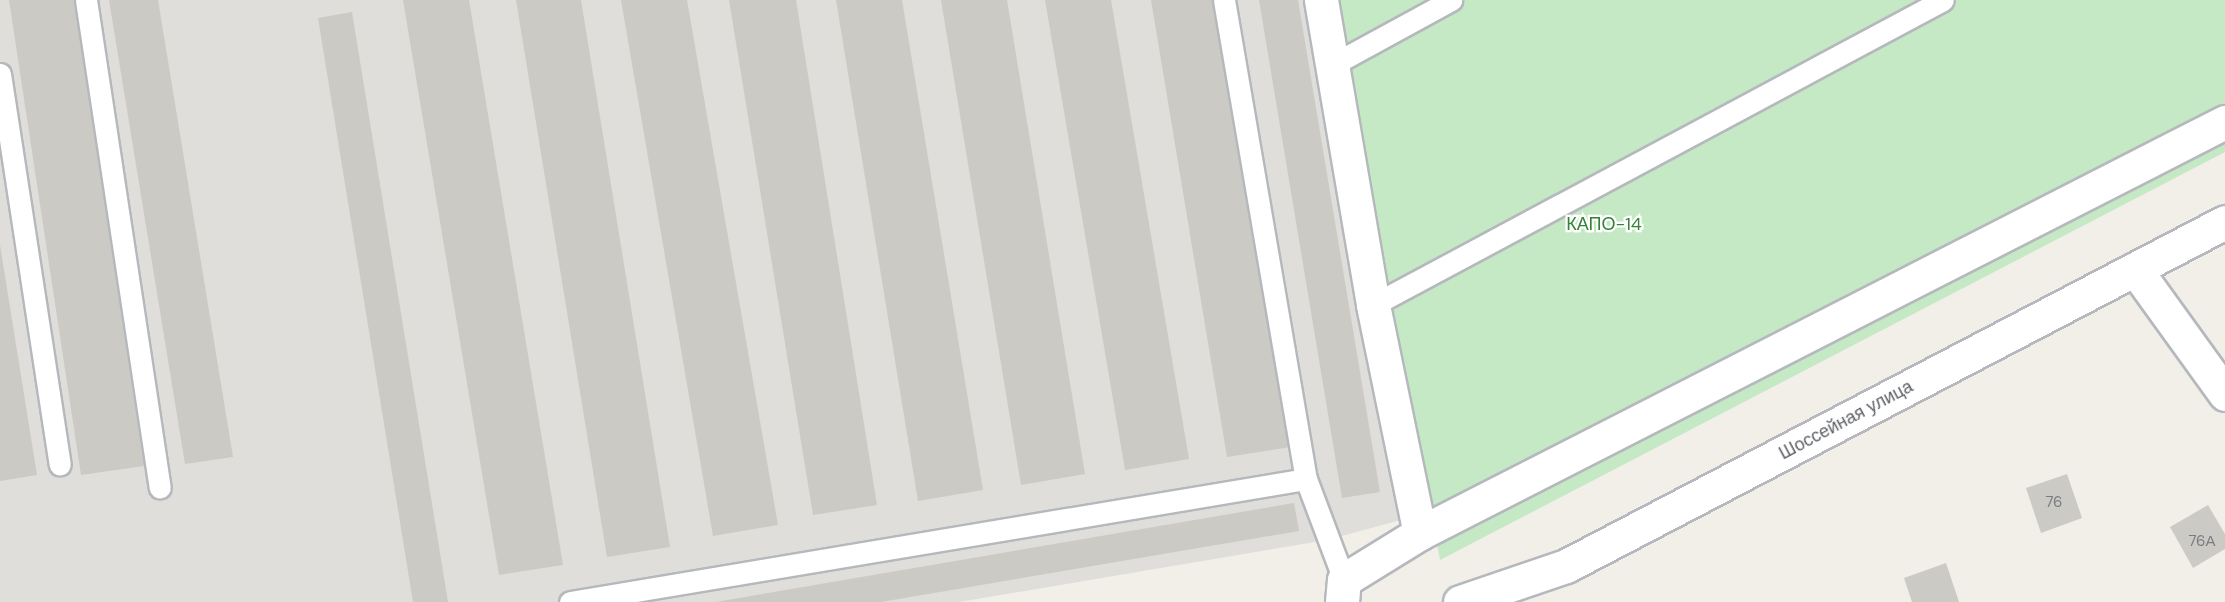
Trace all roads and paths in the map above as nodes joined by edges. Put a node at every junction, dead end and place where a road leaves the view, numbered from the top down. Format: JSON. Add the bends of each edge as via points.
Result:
{"nodes":[{"id":1,"x":86,"y":0,"type":"edge"},
{"id":2,"x":1224,"y":0,"type":"edge"},
{"id":3,"x":1321,"y":0,"type":"edge"},
{"id":4,"x":1451,"y":0,"type":"edge"},
{"id":5,"x":1943,"y":0,"type":"edge"},
{"id":6,"x":1332,"y":65,"type":"junction"},
{"id":7,"x":0,"y":74,"type":"edge"},
{"id":8,"x":2225,"y":122,"type":"edge"},
{"id":9,"x":2225,"y":222,"type":"edge"},
{"id":10,"x":2135,"y":269,"type":"junction"},
{"id":11,"x":1373,"y":305,"type":"junction"},
{"id":12,"x":2225,"y":394,"type":"edge"},
{"id":13,"x":60,"y":464,"type":"dead end"},
{"id":14,"x":1306,"y":479,"type":"junction"},
{"id":15,"x":160,"y":487,"type":"dead end"},
{"id":16,"x":1420,"y":533,"type":"junction"},
{"id":17,"x":1343,"y":591,"type":"edge"},
{"id":18,"x":570,"y":602,"type":"edge"},
{"id":19,"x":1460,"y":602,"type":"edge"}],
"edges":[{"from":1,"to":15,"type":"lane"},
{"from":2,"to":14,"type":"lane"},
{"from":3,"to":6,"type":"street"},
{"from":4,"to":6,"type":"lane"},
{"from":5,"to":11,"type":"lane"},
{"from":6,"to":11,"type":"street"},
{"from":7,"to":13,"type":"lane"},
{"from":8,"to":16,"type":"street"},
{"from":9,"to":10,"type":"street","name":"Шоссейная улица"},
{"from":10,"to":12,"type":"street"},
{"from":10,"to":19,"type":"street","name":"Шоссейная улица","via":[[1566,566]]},
{"from":11,"to":16,"type":"street"},
{"from":14,"to":17,"type":"lane"},
{"from":14,"to":18,"type":"lane"},
{"from":16,"to":17,"type":"street"}]}
